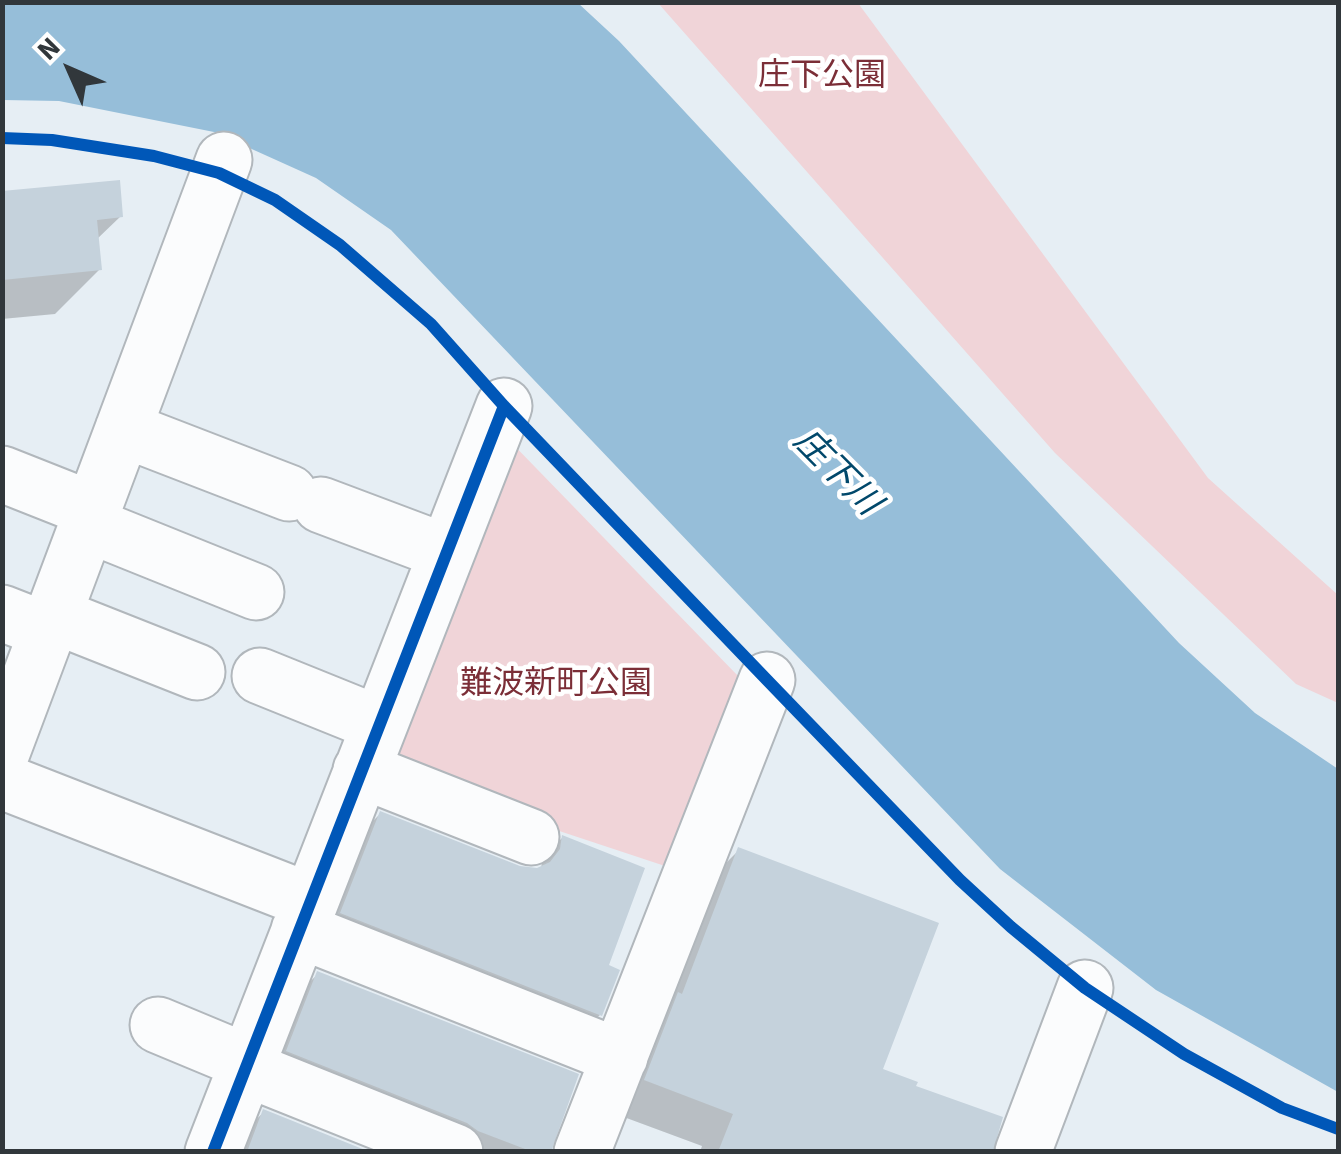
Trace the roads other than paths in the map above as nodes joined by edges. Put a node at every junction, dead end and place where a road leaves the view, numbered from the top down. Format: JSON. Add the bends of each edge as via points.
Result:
{"nodes":[{"id":1,"x":224,"y":160,"type":"dead end"},
{"id":2,"x":504,"y":406,"type":"dead end"},
{"id":3,"x":123,"y":430,"type":"junction"},
{"id":4,"x":2,"y":474,"type":"edge"},
{"id":5,"x":90,"y":517,"type":"junction"},
{"id":6,"x":446,"y":552,"type":"junction"},
{"id":7,"x":256,"y":592,"type":"dead end"},
{"id":8,"x":35,"y":619,"type":"edge"},
{"id":9,"x":197,"y":672,"type":"dead end"},
{"id":10,"x":260,"y":676,"type":"dead end"},
{"id":11,"x":767,"y":680,"type":"dead end"},
{"id":12,"x":370,"y":747,"type":"junction"},
{"id":13,"x":2,"y":752,"type":"edge"},
{"id":14,"x":2,"y":781,"type":"edge"},
{"id":15,"x":530,"y":837,"type":"dead end"},
{"id":16,"x":304,"y":916,"type":"junction"},
{"id":17,"x":1085,"y":988,"type":"dead end"},
{"id":18,"x":158,"y":1024,"type":"dead end"},
{"id":19,"x":620,"y":1058,"type":"junction"},
{"id":20,"x":246,"y":1066,"type":"junction"},
{"id":21,"x":212,"y":1152,"type":"edge"},
{"id":22,"x":455,"y":1152,"type":"edge"},
{"id":23,"x":582,"y":1152,"type":"edge"},
{"id":24,"x":1023,"y":1152,"type":"edge"}],
"edges":[{"from":1,"to":3,"type":"street"},
{"from":2,"to":6,"type":"street"},
{"from":3,"to":5,"type":"street"},
{"from":3,"to":6,"type":"street"},
{"from":4,"to":5,"type":"street"},
{"from":5,"to":7,"type":"street"},
{"from":5,"to":8,"type":"street"},
{"from":6,"to":12,"type":"street"},
{"from":8,"to":9,"type":"street"},
{"from":8,"to":13,"type":"street"},
{"from":10,"to":12,"type":"street"},
{"from":11,"to":19,"type":"street"},
{"from":12,"to":15,"type":"street"},
{"from":12,"to":16,"type":"street"},
{"from":14,"to":16,"type":"street"},
{"from":16,"to":19,"type":"street"},
{"from":16,"to":20,"type":"street"},
{"from":17,"to":24,"type":"street"},
{"from":18,"to":20,"type":"street"},
{"from":19,"to":23,"type":"street"},
{"from":20,"to":21,"type":"street"},
{"from":20,"to":22,"type":"street"}]}
